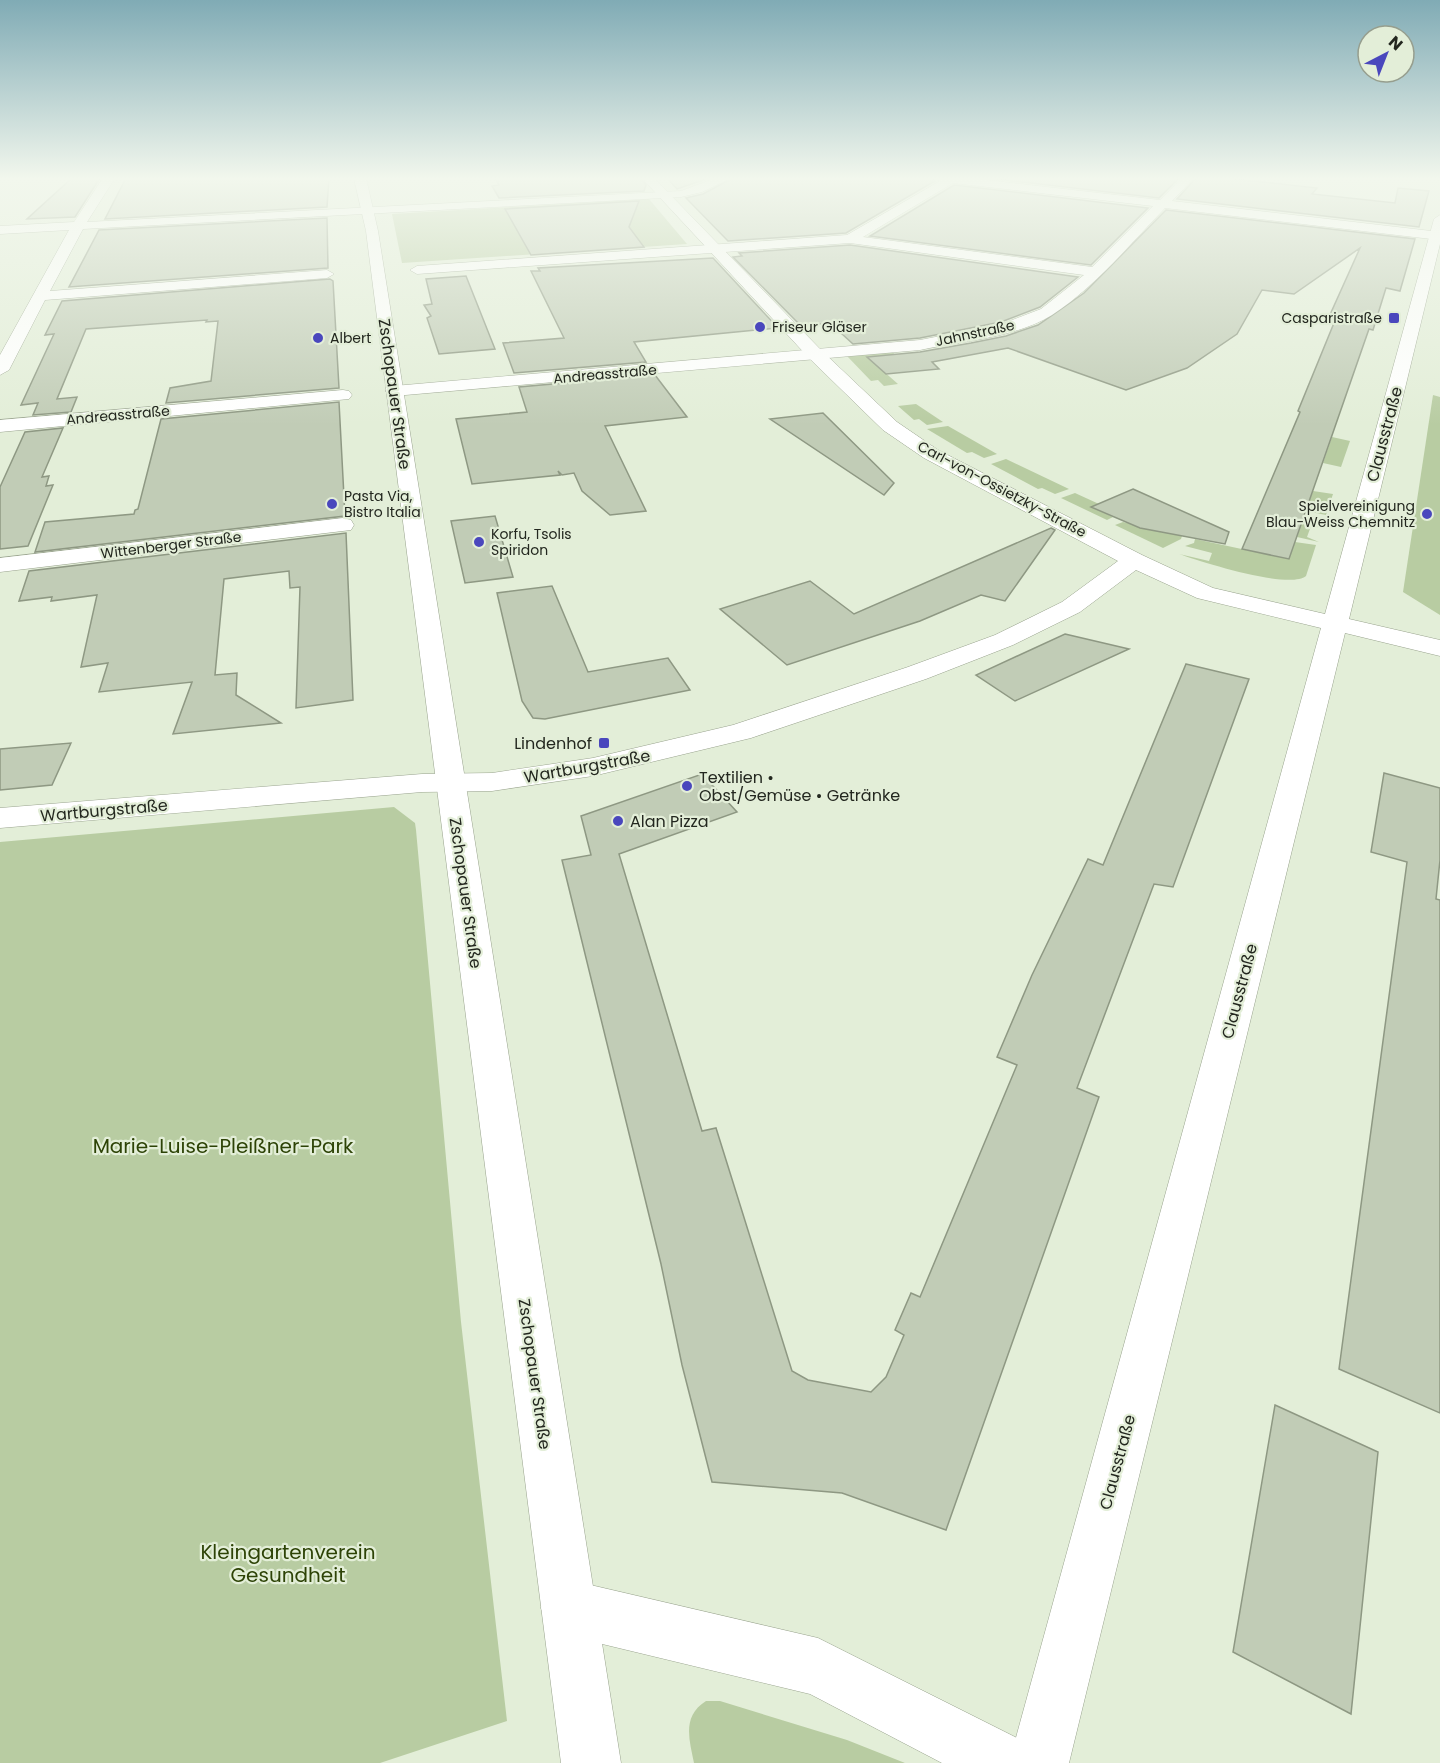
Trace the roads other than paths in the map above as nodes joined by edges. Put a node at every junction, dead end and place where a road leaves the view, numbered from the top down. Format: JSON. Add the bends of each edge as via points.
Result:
{"nodes":[{"id":1,"x":59,"y":260,"type":"edge"},
{"id":2,"x":375,"y":260,"type":"edge"},
{"id":3,"x":562,"y":260,"type":"edge"},
{"id":4,"x":726,"y":260,"type":"edge"},
{"id":5,"x":1008,"y":260,"type":"edge"},
{"id":6,"x":1107,"y":260,"type":"edge"},
{"id":7,"x":1431,"y":260,"type":"edge"},
{"id":8,"x":417,"y":270,"type":"dead end"},
{"id":9,"x":1095,"y":272,"type":"junction"},
{"id":10,"x":327,"y":274,"type":"dead end"},
{"id":11,"x":39,"y":296,"type":"junction"},
{"id":12,"x":815,"y":354,"type":"junction"},
{"id":13,"x":0,"y":370,"type":"edge"},
{"id":14,"x":394,"y":391,"type":"junction"},
{"id":15,"x":343,"y":395,"type":"dead end"},
{"id":16,"x":0,"y":426,"type":"edge"},
{"id":17,"x":343,"y":525,"type":"dead end"},
{"id":18,"x":1134,"y":560,"type":"junction"},
{"id":19,"x":0,"y":565,"type":"edge"},
{"id":20,"x":1337,"y":615,"type":"junction"},
{"id":21,"x":1440,"y":630,"type":"edge"},
{"id":22,"x":1440,"y":648,"type":"edge"},
{"id":23,"x":450,"y":782,"type":"junction"},
{"id":24,"x":0,"y":818,"type":"edge"},
{"id":25,"x":569,"y":1608,"type":"junction"},
{"id":26,"x":591,"y":1763,"type":"edge"},
{"id":27,"x":1004,"y":1763,"type":"edge"},
{"id":28,"x":1039,"y":1763,"type":"edge"}],
"edges":[{"from":1,"to":11,"type":"street"},
{"from":2,"to":14,"type":"street","name":"Zschopauer Straße"},
{"from":3,"to":8,"type":"street"},
{"from":4,"to":12,"type":"street","name":"Carl-von-Ossietzky-Straße"},
{"from":5,"to":9,"type":"street"},
{"from":6,"to":9,"type":"street","name":"Jahnstraße"},
{"from":7,"to":20,"type":"street","name":"Clausstraße"},
{"from":9,"to":12,"type":"street","name":"Jahnstraße","via":[[1046,312],[1006,328],[920,345]]},
{"from":10,"to":11,"type":"street"},
{"from":11,"to":13,"type":"street"},
{"from":12,"to":14,"type":"street","name":"Andreasstraße"},
{"from":12,"to":18,"type":"street","name":"Carl-von-Ossietzky-Straße","via":[[890,426],[932,454]]},
{"from":14,"to":23,"type":"street","name":"Zschopauer Straße"},
{"from":15,"to":16,"type":"street","name":"Andreasstraße"},
{"from":17,"to":19,"type":"street","name":"Wittenberger Straße"},
{"from":18,"to":20,"type":"street","name":"Carl-von-Ossietzky-Straße","via":[[1205,593]]},
{"from":18,"to":23,"type":"street","name":"Wartburgstraße","via":[[1071,607],[1004,640],[835,702],[730,735],[593,767],[492,782]]},
{"from":20,"to":21,"type":"street","name":"Carl-von-Ossietzky-Straße"},
{"from":20,"to":22,"type":"street","name":"Carl-von-Ossietzky-Straße"},
{"from":20,"to":28,"type":"street","name":"Clausstraße"},
{"from":23,"to":24,"type":"street","name":"Wartburgstraße"},
{"from":23,"to":25,"type":"street","name":"Zschopauer Straße"},
{"from":25,"to":26,"type":"street","name":"Zschopauer Straße"},
{"from":25,"to":27,"type":"street","via":[[818,1667]]}]}
